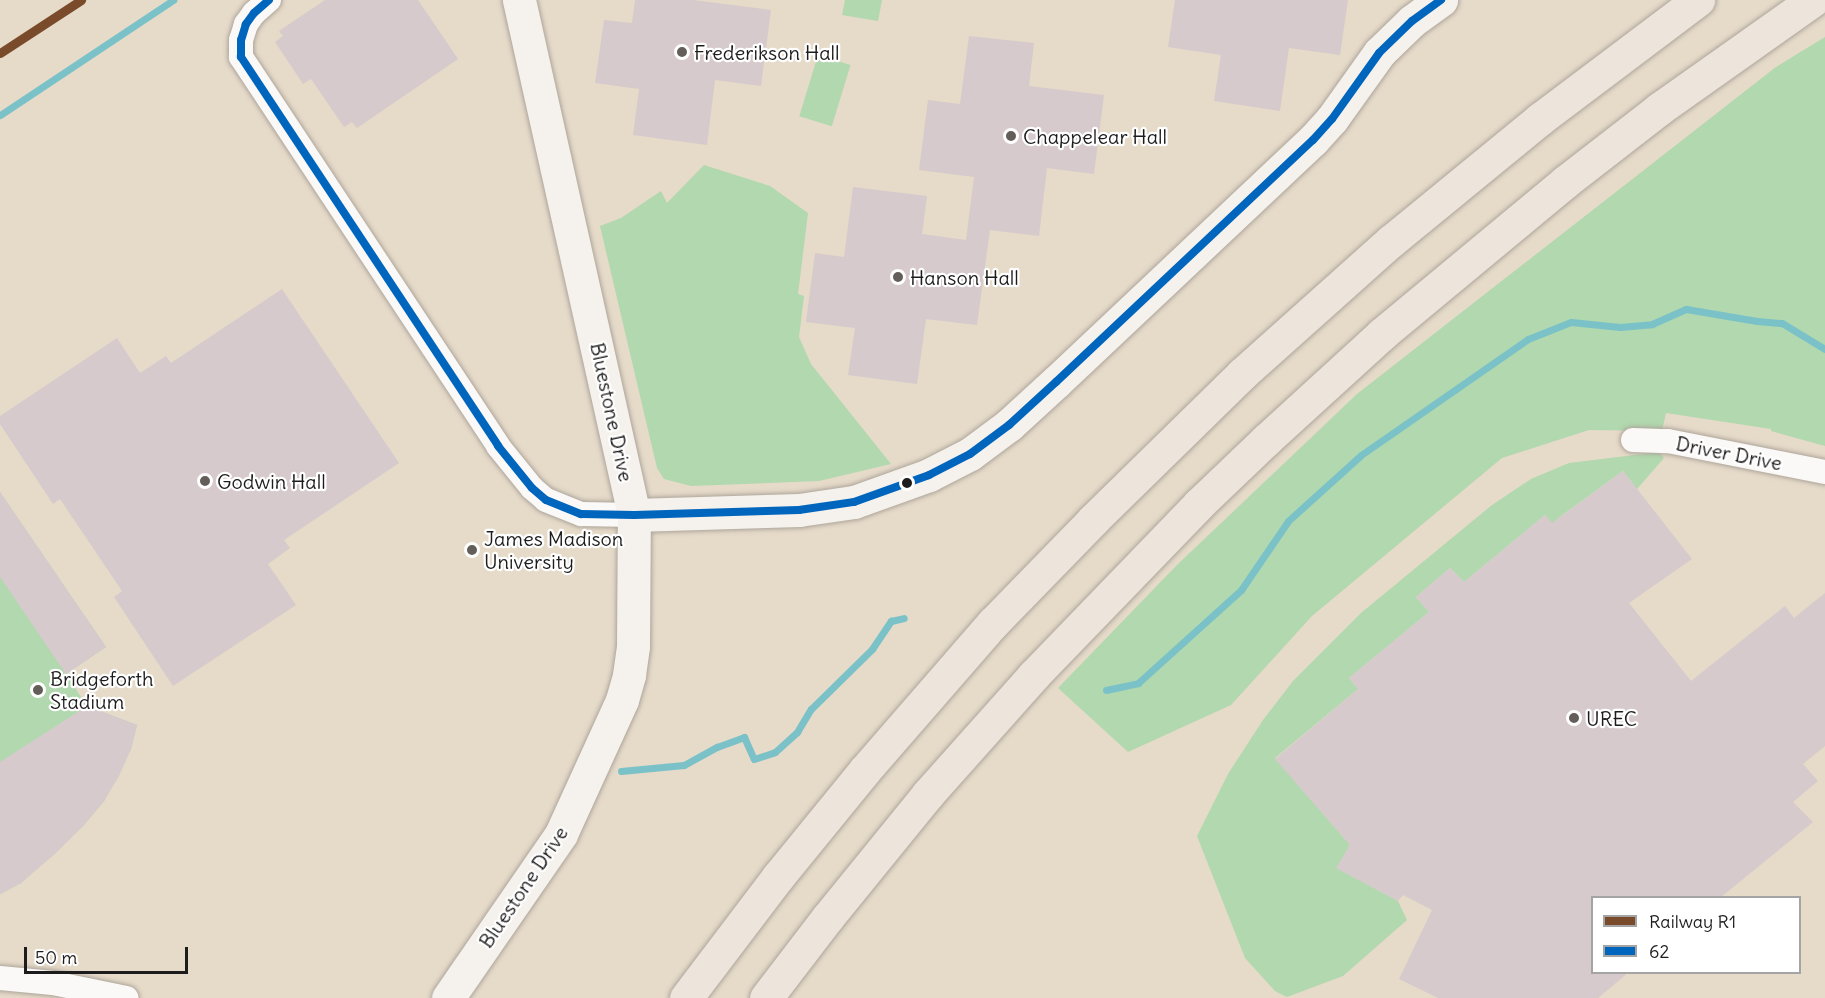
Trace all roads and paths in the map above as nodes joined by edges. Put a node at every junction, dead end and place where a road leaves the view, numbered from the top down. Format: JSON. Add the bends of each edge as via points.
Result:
{"nodes":[{"id":1,"x":270,"y":0,"type":"edge"},
{"id":2,"x":519,"y":0,"type":"edge"},
{"id":3,"x":1441,"y":0,"type":"edge"},
{"id":4,"x":1698,"y":0,"type":"edge"},
{"id":5,"x":1813,"y":0,"type":"edge"},
{"id":6,"x":1633,"y":440,"type":"dead end"},
{"id":7,"x":1825,"y":472,"type":"edge"},
{"id":8,"x":634,"y":515,"type":"junction"},
{"id":9,"x":0,"y":978,"type":"edge"},
{"id":10,"x":126,"y":998,"type":"edge"},
{"id":11,"x":448,"y":998,"type":"edge"},
{"id":12,"x":686,"y":998,"type":"edge"},
{"id":13,"x":766,"y":998,"type":"edge"}],
"edges":[{"from":1,"to":8,"type":"street","via":[[246,24],[241,57],[498,446],[531,488],[546,500],[581,514]]},
{"from":2,"to":8,"type":"street","name":"Bluestone Drive"},
{"from":3,"to":8,"type":"street","via":[[1379,53],[1332,120],[1313,140],[1049,389],[969,454],[929,475],[854,502],[799,510]]},
{"from":4,"to":12,"type":"highway","via":[[1540,120],[1391,241],[1242,374],[1093,520],[993,623],[873,762],[777,878]]},
{"from":5,"to":13,"type":"highway","via":[[1659,109],[1539,202],[1382,334],[1266,440],[1113,591],[1004,709],[921,803]]},
{"from":6,"to":7,"type":"street","name":"Driver Drive","via":[[1668,441]]},
{"from":8,"to":11,"type":"street","name":"Bluestone Drive","via":[[633,646],[622,700],[561,834]]},
{"from":9,"to":10,"type":"street","via":[[52,983]]}]}
